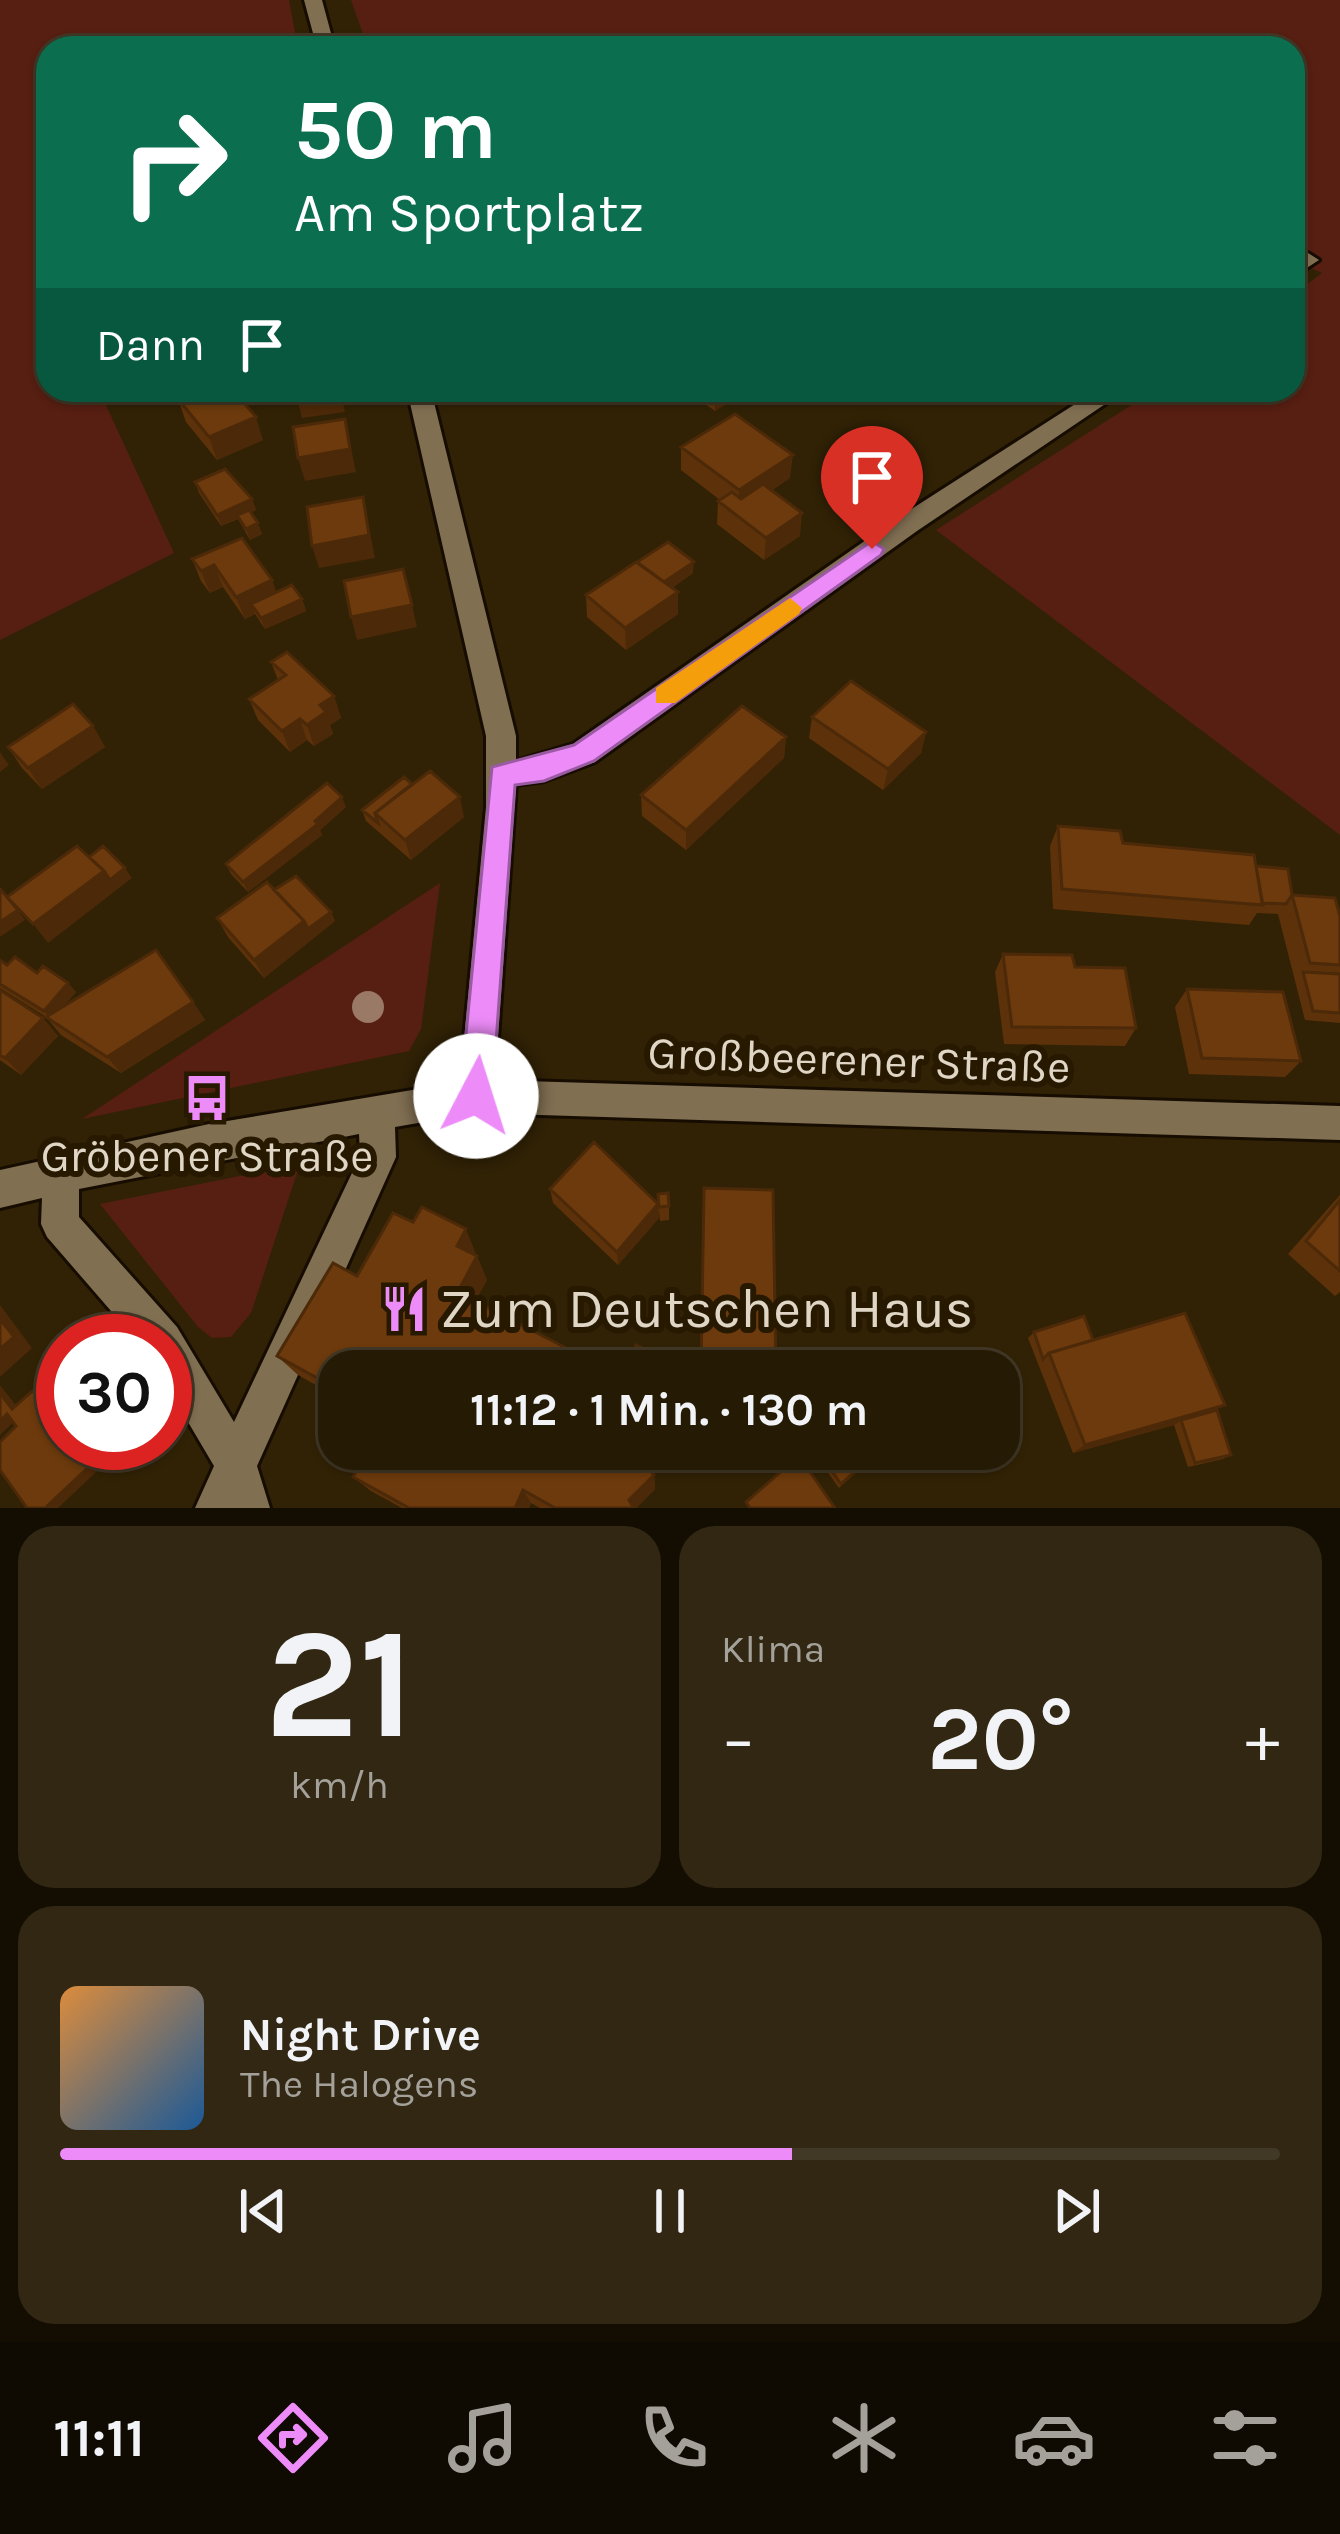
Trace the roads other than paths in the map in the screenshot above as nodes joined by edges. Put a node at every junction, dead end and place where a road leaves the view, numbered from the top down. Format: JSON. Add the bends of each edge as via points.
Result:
{"nodes":[{"id":1,"x":313,"y":0,"type":"edge"},
{"id":2,"x":323,"y":36,"type":"edge"},
{"id":3,"x":421,"y":402,"type":"edge"},
{"id":4,"x":1096,"y":402,"type":"edge"},
{"id":5,"x":502,"y":775,"type":"junction"},
{"id":6,"x":476,"y":1096,"type":"junction"},
{"id":7,"x":376,"y":1112,"type":"junction"},
{"id":8,"x":1340,"y":1123,"type":"edge"},
{"id":9,"x":62,"y":1178,"type":"junction"},
{"id":10,"x":0,"y":1189,"type":"edge"},
{"id":11,"x":139,"y":1314,"type":"edge"},
{"id":12,"x":192,"y":1389,"type":"edge"},
{"id":13,"x":235,"y":1460,"type":"junction"},
{"id":14,"x":216,"y":1508,"type":"edge"},
{"id":15,"x":249,"y":1508,"type":"edge"}],
"edges":[{"from":1,"to":2,"type":"street"},
{"from":3,"to":5,"type":"street","via":[[502,736]]},
{"from":4,"to":5,"type":"street","via":[[584,753],[544,770]]},
{"from":5,"to":6,"type":"street"},
{"from":6,"to":7,"type":"street","name":"Großbeerener Straße"},
{"from":6,"to":8,"type":"street","name":"Großbeerener Straße"},
{"from":7,"to":9,"type":"street"},
{"from":7,"to":13,"type":"street","via":[[378,1157]]},
{"from":9,"to":10,"type":"street"},
{"from":9,"to":11,"type":"street","via":[[60,1224]]},
{"from":12,"to":13,"type":"street"},
{"from":13,"to":14,"type":"street"},
{"from":13,"to":15,"type":"street"}]}
